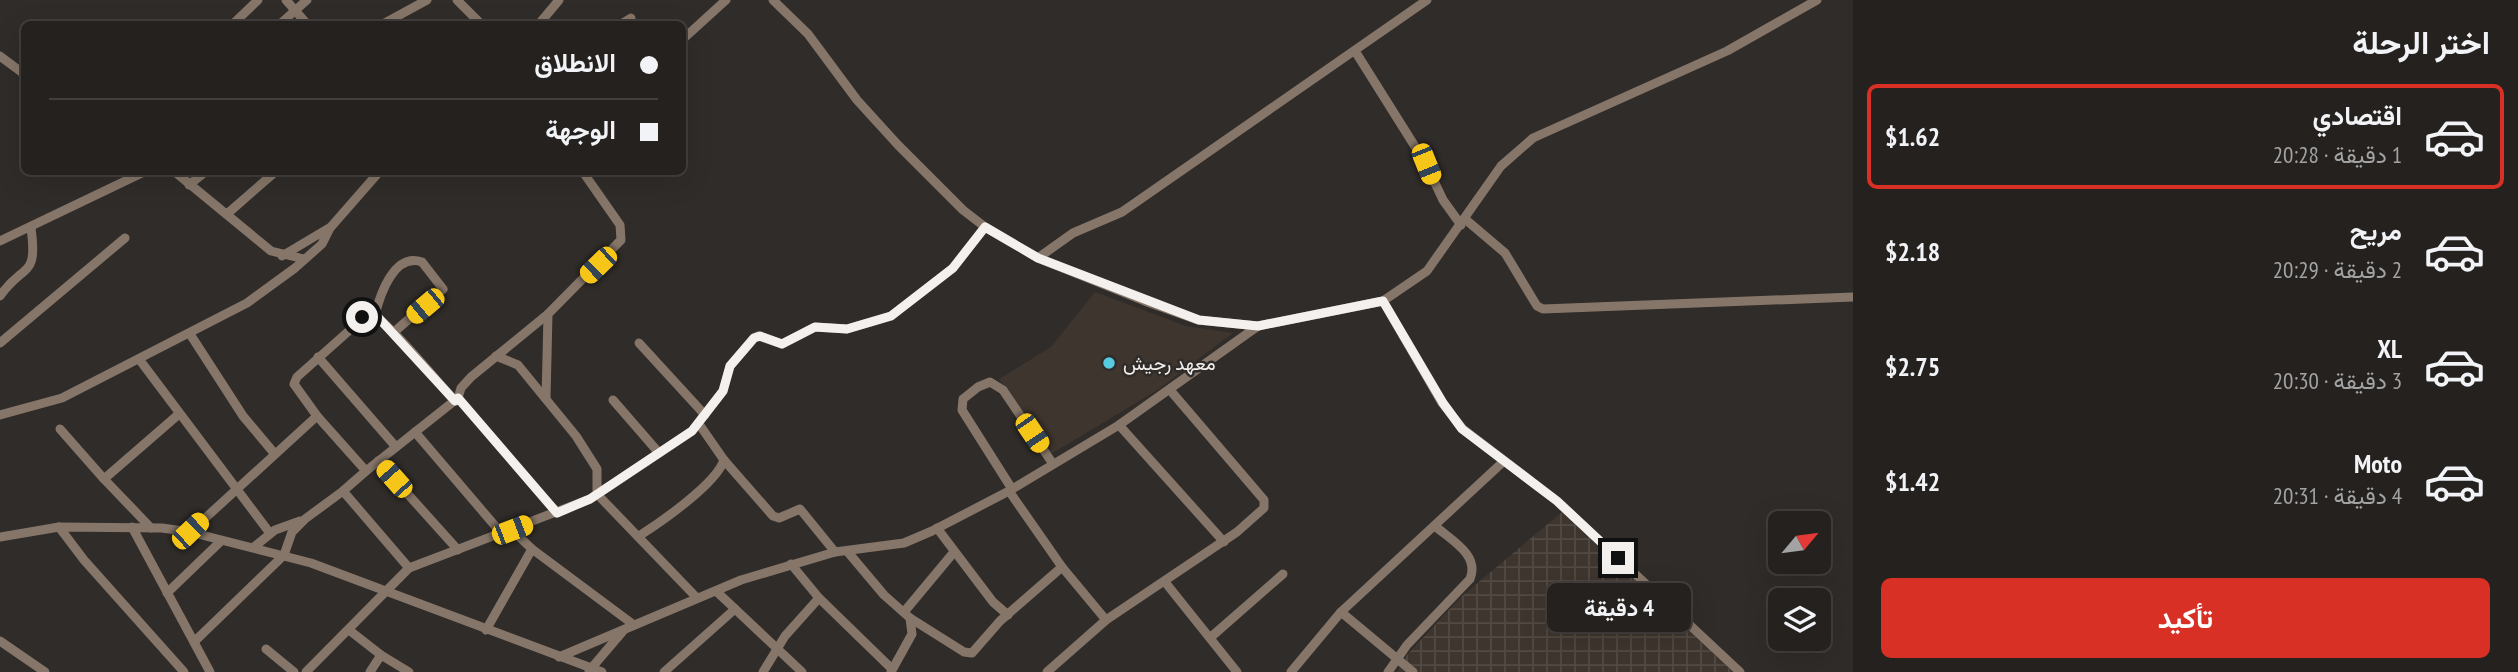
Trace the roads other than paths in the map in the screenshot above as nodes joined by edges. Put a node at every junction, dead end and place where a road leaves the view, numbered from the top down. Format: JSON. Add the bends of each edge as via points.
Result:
{"nodes":[{"id":1,"x":258,"y":0,"type":"edge"},
{"id":2,"x":286,"y":0,"type":"edge"},
{"id":3,"x":307,"y":0,"type":"edge"},
{"id":4,"x":426,"y":0,"type":"edge"},
{"id":5,"x":457,"y":0,"type":"edge"},
{"id":6,"x":559,"y":0,"type":"edge"},
{"id":7,"x":726,"y":0,"type":"edge"},
{"id":8,"x":773,"y":0,"type":"edge"},
{"id":9,"x":1427,"y":0,"type":"edge"},
{"id":10,"x":1817,"y":0,"type":"edge"},
{"id":11,"x":295,"y":9,"type":"junction"},
{"id":12,"x":631,"y":18,"type":"dead end"},
{"id":13,"x":236,"y":21,"type":"edge"},
{"id":14,"x":283,"y":21,"type":"edge"},
{"id":15,"x":305,"y":21,"type":"edge"},
{"id":16,"x":392,"y":21,"type":"edge"},
{"id":17,"x":478,"y":21,"type":"edge"},
{"id":18,"x":542,"y":21,"type":"edge"},
{"id":19,"x":626,"y":21,"type":"edge"},
{"id":20,"x":686,"y":36,"type":"edge"},
{"id":21,"x":1355,"y":51,"type":"junction"},
{"id":22,"x":0,"y":56,"type":"edge"},
{"id":23,"x":21,"y":72,"type":"edge"},
{"id":24,"x":133,"y":175,"type":"edge"},
{"id":25,"x":178,"y":175,"type":"edge"},
{"id":26,"x":201,"y":175,"type":"edge"},
{"id":27,"x":272,"y":175,"type":"edge"},
{"id":28,"x":376,"y":175,"type":"edge"},
{"id":29,"x":585,"y":175,"type":"edge"},
{"id":30,"x":189,"y":185,"type":"junction"},
{"id":31,"x":227,"y":214,"type":"junction"},
{"id":32,"x":1463,"y":222,"type":"junction"},
{"id":33,"x":985,"y":227,"type":"junction"},
{"id":34,"x":31,"y":228,"type":"junction"},
{"id":35,"x":330,"y":228,"type":"junction"},
{"id":36,"x":125,"y":238,"type":"dead end"},
{"id":37,"x":0,"y":241,"type":"edge"},
{"id":38,"x":282,"y":256,"type":"junction"},
{"id":39,"x":1038,"y":258,"type":"junction"},
{"id":40,"x":304,"y":259,"type":"junction"},
{"id":41,"x":0,"y":296,"type":"edge"},
{"id":42,"x":1853,"y":297,"type":"edge"},
{"id":43,"x":1383,"y":301,"type":"junction"},
{"id":44,"x":375,"y":314,"type":"junction"},
{"id":45,"x":548,"y":314,"type":"junction"},
{"id":46,"x":1258,"y":326,"type":"junction"},
{"id":47,"x":393,"y":333,"type":"junction"},
{"id":48,"x":190,"y":334,"type":"junction"},
{"id":49,"x":0,"y":343,"type":"edge"},
{"id":50,"x":639,"y":343,"type":"dead end"},
{"id":51,"x":496,"y":356,"type":"junction"},
{"id":52,"x":318,"y":357,"type":"junction"},
{"id":53,"x":139,"y":359,"type":"junction"},
{"id":54,"x":1170,"y":390,"type":"junction"},
{"id":55,"x":457,"y":399,"type":"junction"},
{"id":56,"x":546,"y":399,"type":"junction"},
{"id":57,"x":613,"y":400,"type":"dead end"},
{"id":58,"x":179,"y":414,"type":"junction"},
{"id":59,"x":0,"y":415,"type":"edge"},
{"id":60,"x":705,"y":415,"type":"junction"},
{"id":61,"x":317,"y":416,"type":"junction"},
{"id":62,"x":699,"y":424,"type":"junction"},
{"id":63,"x":1119,"y":425,"type":"junction"},
{"id":64,"x":60,"y":429,"type":"dead end"},
{"id":65,"x":415,"y":432,"type":"junction"},
{"id":66,"x":396,"y":447,"type":"junction"},
{"id":67,"x":274,"y":453,"type":"junction"},
{"id":68,"x":659,"y":453,"type":"junction"},
{"id":69,"x":724,"y":460,"type":"junction"},
{"id":70,"x":378,"y":461,"type":"junction"},
{"id":71,"x":1504,"y":461,"type":"junction"},
{"id":72,"x":1053,"y":464,"type":"junction"},
{"id":73,"x":366,"y":471,"type":"junction"},
{"id":74,"x":104,"y":479,"type":"junction"},
{"id":75,"x":236,"y":486,"type":"junction"},
{"id":76,"x":1010,"y":490,"type":"junction"},
{"id":77,"x":343,"y":491,"type":"junction"},
{"id":78,"x":597,"y":494,"type":"junction"},
{"id":79,"x":557,"y":513,"type":"junction"},
{"id":80,"x":305,"y":519,"type":"junction"},
{"id":81,"x":1436,"y":526,"type":"junction"},
{"id":82,"x":60,"y":527,"type":"junction"},
{"id":83,"x":132,"y":527,"type":"junction"},
{"id":84,"x":151,"y":528,"type":"junction"},
{"id":85,"x":937,"y":528,"type":"junction"},
{"id":86,"x":190,"y":531,"type":"junction"},
{"id":87,"x":270,"y":532,"type":"junction"},
{"id":88,"x":507,"y":532,"type":"junction"},
{"id":89,"x":639,"y":536,"type":"junction"},
{"id":90,"x":0,"y":537,"type":"edge"},
{"id":91,"x":222,"y":541,"type":"junction"},
{"id":92,"x":1224,"y":542,"type":"junction"},
{"id":93,"x":254,"y":547,"type":"junction"},
{"id":94,"x":532,"y":549,"type":"junction"},
{"id":95,"x":458,"y":550,"type":"junction"},
{"id":96,"x":847,"y":551,"type":"junction"},
{"id":97,"x":835,"y":552,"type":"junction"},
{"id":98,"x":954,"y":552,"type":"junction"},
{"id":99,"x":284,"y":555,"type":"junction"},
{"id":100,"x":791,"y":564,"type":"junction"},
{"id":101,"x":1062,"y":567,"type":"junction"},
{"id":102,"x":409,"y":568,"type":"junction"},
{"id":103,"x":1283,"y":573,"type":"dead end"},
{"id":104,"x":1165,"y":582,"type":"junction"},
{"id":105,"x":716,"y":590,"type":"junction"},
{"id":106,"x":385,"y":591,"type":"junction"},
{"id":107,"x":167,"y":593,"type":"junction"},
{"id":108,"x":697,"y":598,"type":"junction"},
{"id":109,"x":819,"y":598,"type":"junction"},
{"id":110,"x":735,"y":609,"type":"junction"},
{"id":111,"x":1341,"y":612,"type":"junction"},
{"id":112,"x":907,"y":615,"type":"junction"},
{"id":113,"x":1008,"y":615,"type":"junction"},
{"id":114,"x":1106,"y":620,"type":"junction"},
{"id":115,"x":629,"y":627,"type":"junction"},
{"id":116,"x":349,"y":630,"type":"junction"},
{"id":117,"x":486,"y":630,"type":"junction"},
{"id":118,"x":1210,"y":638,"type":"junction"},
{"id":119,"x":195,"y":641,"type":"junction"},
{"id":120,"x":2,"y":645,"type":"edge"},
{"id":121,"x":266,"y":649,"type":"dead end"},
{"id":122,"x":778,"y":649,"type":"junction"},
{"id":123,"x":381,"y":655,"type":"junction"},
{"id":124,"x":559,"y":657,"type":"junction"},
{"id":125,"x":1397,"y":659,"type":"junction"},
{"id":126,"x":589,"y":670,"type":"edge"},
{"id":127,"x":891,"y":670,"type":"edge"},
{"id":128,"x":404,"y":671,"type":"edge"},
{"id":129,"x":45,"y":672,"type":"edge"},
{"id":130,"x":184,"y":672,"type":"edge"},
{"id":131,"x":211,"y":672,"type":"edge"},
{"id":132,"x":294,"y":672,"type":"edge"},
{"id":133,"x":306,"y":672,"type":"edge"},
{"id":134,"x":370,"y":672,"type":"edge"},
{"id":135,"x":602,"y":672,"type":"edge"},
{"id":136,"x":664,"y":672,"type":"edge"},
{"id":137,"x":763,"y":672,"type":"edge"},
{"id":138,"x":802,"y":672,"type":"edge"},
{"id":139,"x":1047,"y":672,"type":"edge"},
{"id":140,"x":1237,"y":672,"type":"edge"},
{"id":141,"x":1291,"y":672,"type":"edge"},
{"id":142,"x":1388,"y":672,"type":"edge"},
{"id":143,"x":1413,"y":672,"type":"edge"},
{"id":144,"x":1740,"y":672,"type":"edge"}],
"edges":[{"from":1,"to":13,"type":"street"},
{"from":2,"to":11,"type":"street"},
{"from":3,"to":11,"type":"street"},
{"from":4,"to":16,"type":"street"},
{"from":5,"to":17,"type":"street"},
{"from":6,"to":18,"type":"street"},
{"from":7,"to":20,"type":"street"},
{"from":8,"to":33,"type":"street","via":[[808,34],[857,100],[898,145]]},
{"from":9,"to":21,"type":"street"},
{"from":10,"to":32,"type":"street","via":[[1727,51],[1534,138],[1501,166]]},
{"from":11,"to":14,"type":"street"},
{"from":11,"to":15,"type":"street"},
{"from":12,"to":19,"type":"street"},
{"from":21,"to":32,"type":"street","via":[[1426,164],[1443,200]]},
{"from":21,"to":39,"type":"street","via":[[1122,212],[1073,233]]},
{"from":22,"to":23,"type":"street"},
{"from":24,"to":34,"type":"street"},
{"from":25,"to":30,"type":"street"},
{"from":26,"to":30,"type":"street"},
{"from":27,"to":31,"type":"street"},
{"from":28,"to":35,"type":"street"},
{"from":29,"to":45,"type":"street","via":[[623,234],[616,248]]},
{"from":30,"to":31,"type":"street"},
{"from":31,"to":38,"type":"street"},
{"from":32,"to":42,"type":"street","via":[[1505,253],[1542,309]]},
{"from":32,"to":43,"type":"street","via":[[1427,271]]},
{"from":33,"to":39,"type":"street"},
{"from":33,"to":60,"type":"street","via":[[953,268],[891,316],[847,329],[815,327],[782,344],[754,338],[730,366],[723,391]]},
{"from":34,"to":37,"type":"street"},
{"from":34,"to":41,"type":"street","via":[[31,267]]},
{"from":35,"to":38,"type":"street"},
{"from":35,"to":40,"type":"street","via":[[322,244]]},
{"from":36,"to":49,"type":"street"},
{"from":38,"to":40,"type":"street"},
{"from":39,"to":46,"type":"street","via":[[1199,320]]},
{"from":40,"to":48,"type":"street","via":[[247,303]]},
{"from":43,"to":46,"type":"street"},
{"from":43,"to":71,"type":"street","via":[[1452,416]]},
{"from":44,"to":47,"type":"street"},
{"from":44,"to":47,"type":"street","via":[[387,279],[410,261],[422,262],[443,289]]},
{"from":44,"to":52,"type":"street","via":[[362,317]]},
{"from":45,"to":51,"type":"street"},
{"from":45,"to":56,"type":"street"},
{"from":46,"to":54,"type":"street"},
{"from":47,"to":55,"type":"street"},
{"from":48,"to":53,"type":"street"},
{"from":48,"to":67,"type":"street","via":[[243,416]]},
{"from":50,"to":60,"type":"street"},
{"from":51,"to":55,"type":"street","via":[[465,384]]},
{"from":51,"to":56,"type":"street","via":[[517,365]]},
{"from":52,"to":61,"type":"street","via":[[294,384]]},
{"from":52,"to":66,"type":"street"},
{"from":53,"to":58,"type":"street"},
{"from":53,"to":59,"type":"street","via":[[62,398]]},
{"from":54,"to":63,"type":"street"},
{"from":54,"to":92,"type":"street","via":[[1266,504]]},
{"from":55,"to":65,"type":"street"},
{"from":55,"to":79,"type":"street"},
{"from":56,"to":78,"type":"street","via":[[595,464]]},
{"from":57,"to":68,"type":"street"},
{"from":58,"to":74,"type":"street"},
{"from":58,"to":75,"type":"street"},
{"from":60,"to":62,"type":"street"},
{"from":61,"to":67,"type":"street"},
{"from":61,"to":73,"type":"street"},
{"from":62,"to":68,"type":"street"},
{"from":62,"to":69,"type":"street"},
{"from":63,"to":72,"type":"street"},
{"from":63,"to":92,"type":"street"},
{"from":64,"to":74,"type":"street"},
{"from":65,"to":66,"type":"street"},
{"from":65,"to":88,"type":"street"},
{"from":66,"to":70,"type":"street"},
{"from":67,"to":75,"type":"street"},
{"from":68,"to":78,"type":"street"},
{"from":69,"to":89,"type":"street","via":[[715,477]]},
{"from":69,"to":97,"type":"street","via":[[773,516],[800,509]]},
{"from":70,"to":73,"type":"street"},
{"from":70,"to":95,"type":"street"},
{"from":71,"to":81,"type":"street"},
{"from":71,"to":144,"type":"street","via":[[1557,501]]},
{"from":72,"to":76,"type":"street"},
{"from":72,"to":76,"type":"street","via":[[1003,390],[990,382],[978,387],[963,399],[962,411]]},
{"from":73,"to":77,"type":"street"},
{"from":74,"to":84,"type":"street"},
{"from":75,"to":86,"type":"street"},
{"from":75,"to":87,"type":"street"},
{"from":76,"to":85,"type":"street"},
{"from":76,"to":101,"type":"street"},
{"from":77,"to":80,"type":"street"},
{"from":77,"to":102,"type":"street"},
{"from":78,"to":79,"type":"street"},
{"from":78,"to":89,"type":"street"},
{"from":79,"to":88,"type":"street"},
{"from":80,"to":87,"type":"street"},
{"from":80,"to":99,"type":"street","via":[[292,532]]},
{"from":81,"to":111,"type":"street"},
{"from":81,"to":125,"type":"street","via":[[1471,558],[1473,570]]},
{"from":82,"to":83,"type":"street"},
{"from":82,"to":90,"type":"street"},
{"from":82,"to":130,"type":"street"},
{"from":83,"to":84,"type":"street"},
{"from":83,"to":107,"type":"street"},
{"from":84,"to":86,"type":"street"},
{"from":85,"to":96,"type":"street","via":[[904,543]]},
{"from":85,"to":98,"type":"street"},
{"from":86,"to":91,"type":"street"},
{"from":87,"to":93,"type":"street"},
{"from":88,"to":94,"type":"street"},
{"from":88,"to":95,"type":"street"},
{"from":89,"to":108,"type":"street"},
{"from":91,"to":93,"type":"street"},
{"from":91,"to":107,"type":"street"},
{"from":92,"to":104,"type":"street"},
{"from":93,"to":99,"type":"street"},
{"from":94,"to":115,"type":"street"},
{"from":94,"to":117,"type":"street"},
{"from":95,"to":102,"type":"street"},
{"from":96,"to":97,"type":"street"},
{"from":96,"to":112,"type":"street"},
{"from":97,"to":100,"type":"street"},
{"from":98,"to":112,"type":"street"},
{"from":98,"to":113,"type":"street","via":[[993,603]]},
{"from":99,"to":106,"type":"street"},
{"from":99,"to":119,"type":"street"},
{"from":100,"to":105,"type":"street"},
{"from":100,"to":109,"type":"street"},
{"from":101,"to":113,"type":"street"},
{"from":101,"to":114,"type":"street"},
{"from":102,"to":106,"type":"street"},
{"from":103,"to":118,"type":"street"},
{"from":104,"to":114,"type":"street"},
{"from":104,"to":118,"type":"street"},
{"from":105,"to":108,"type":"street"},
{"from":105,"to":110,"type":"street"},
{"from":106,"to":116,"type":"street"},
{"from":106,"to":117,"type":"street"},
{"from":107,"to":119,"type":"street"},
{"from":108,"to":115,"type":"street"},
{"from":109,"to":122,"type":"street"},
{"from":109,"to":127,"type":"street"},
{"from":110,"to":122,"type":"street"},
{"from":110,"to":136,"type":"street"},
{"from":111,"to":125,"type":"street"},
{"from":111,"to":141,"type":"street"},
{"from":112,"to":113,"type":"street","via":[[971,653]]},
{"from":112,"to":127,"type":"street","via":[[912,634]]},
{"from":114,"to":139,"type":"street"},
{"from":115,"to":124,"type":"street"},
{"from":115,"to":126,"type":"street"},
{"from":116,"to":123,"type":"street"},
{"from":116,"to":133,"type":"street"},
{"from":117,"to":124,"type":"street"},
{"from":118,"to":140,"type":"street"},
{"from":119,"to":131,"type":"street"},
{"from":120,"to":129,"type":"street"},
{"from":121,"to":132,"type":"street"},
{"from":122,"to":137,"type":"street"},
{"from":122,"to":138,"type":"street"},
{"from":123,"to":128,"type":"street"},
{"from":123,"to":134,"type":"street"},
{"from":124,"to":126,"type":"street"},
{"from":125,"to":142,"type":"street"},
{"from":125,"to":143,"type":"street"},
{"from":126,"to":135,"type":"street"}]}
